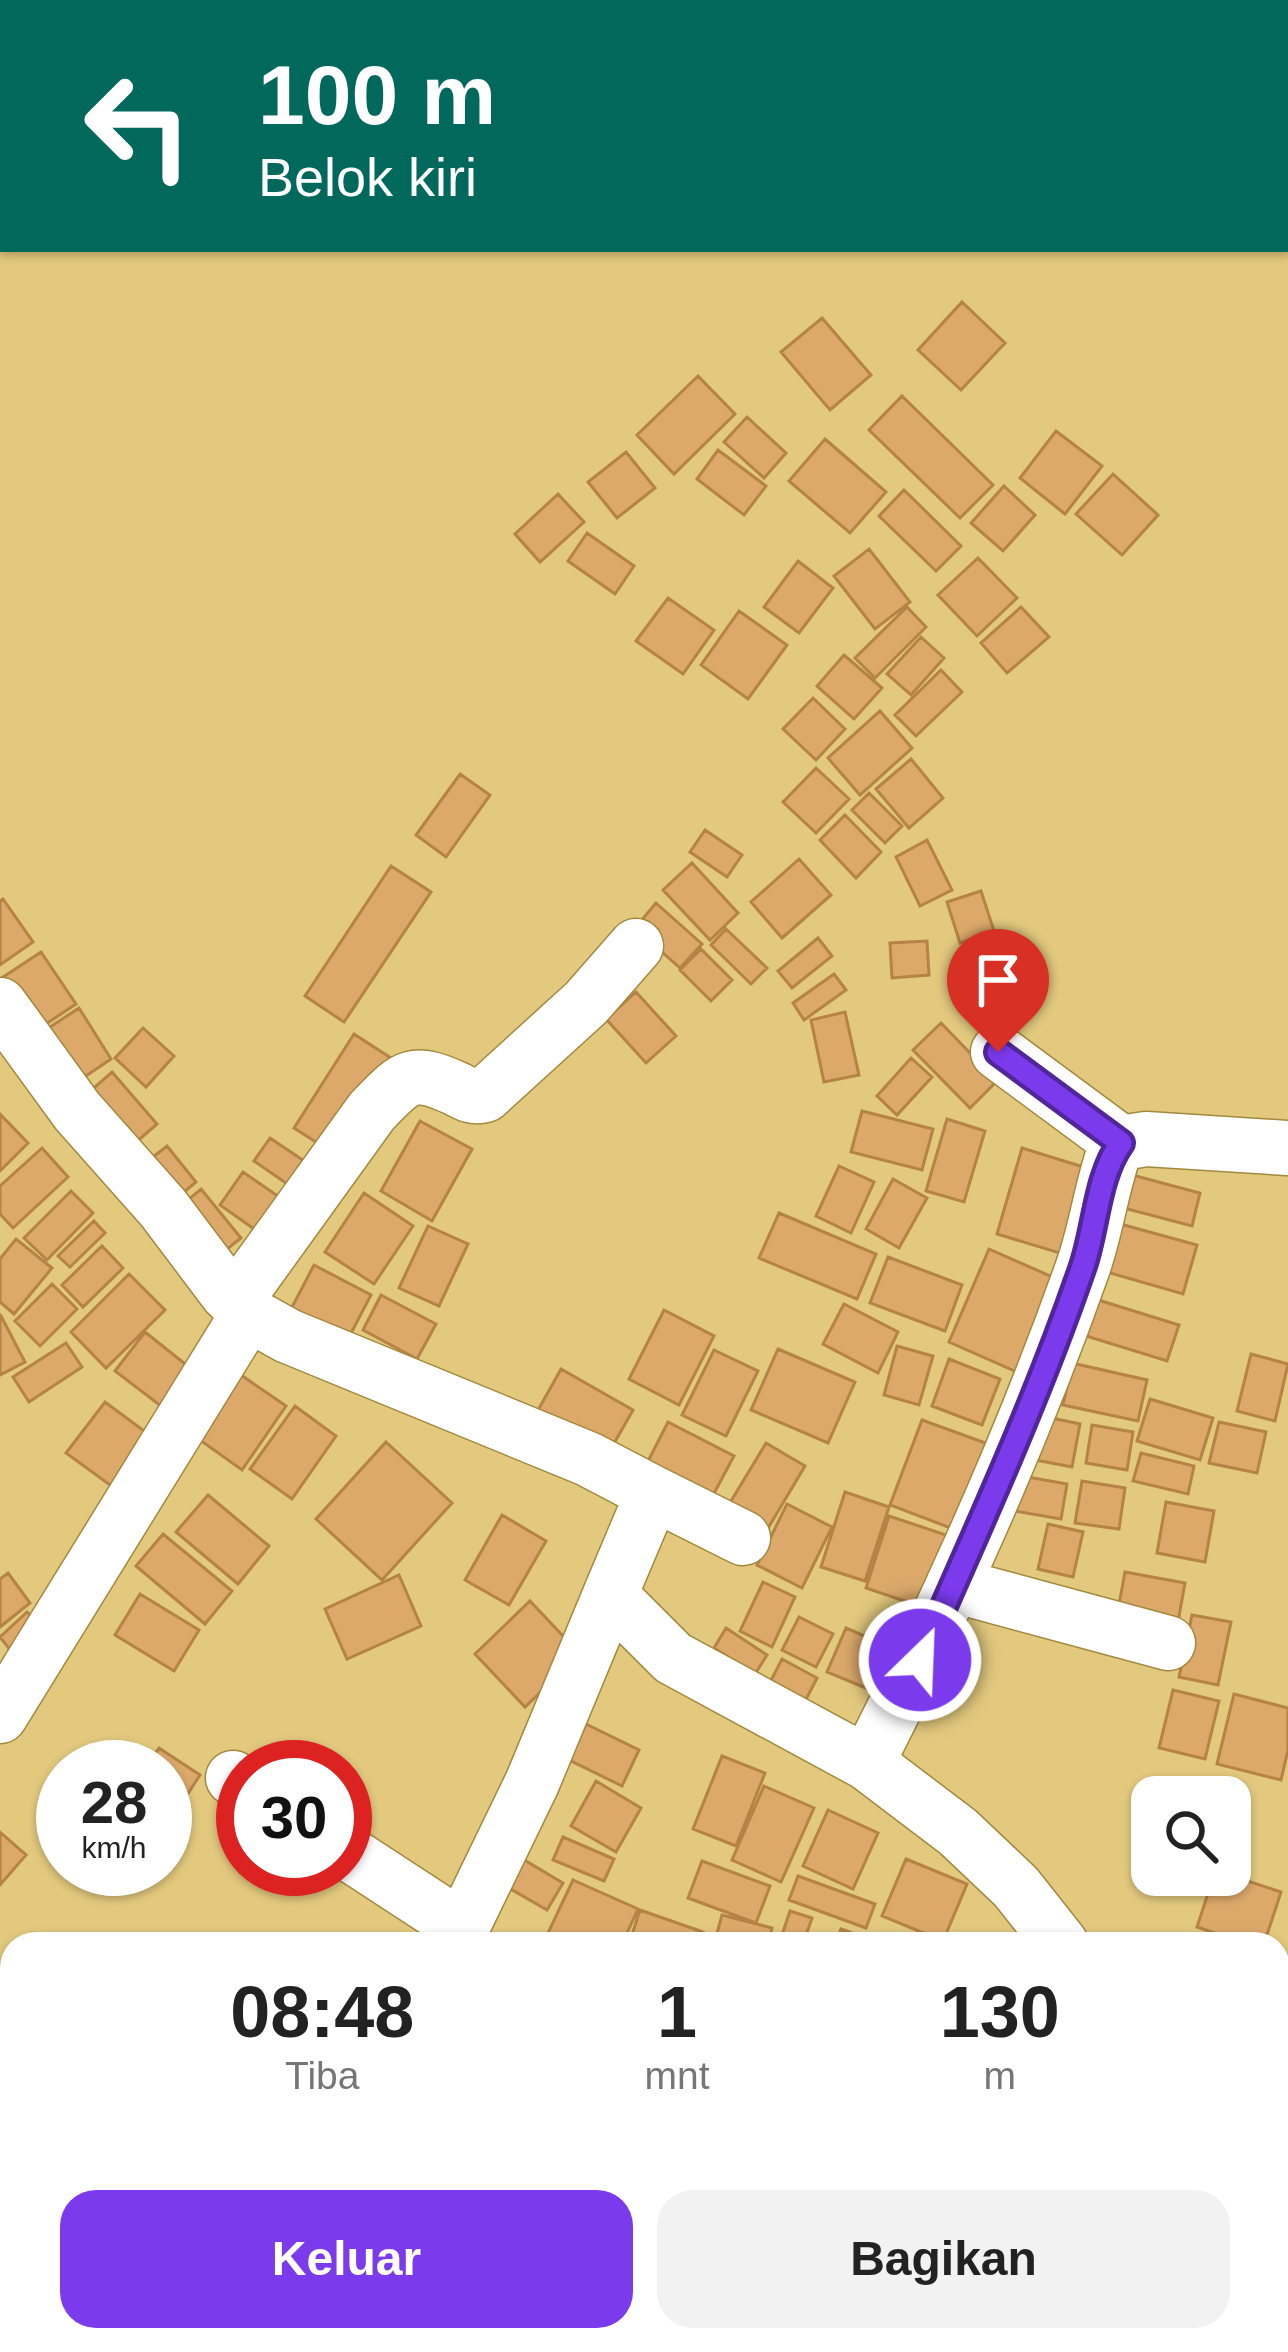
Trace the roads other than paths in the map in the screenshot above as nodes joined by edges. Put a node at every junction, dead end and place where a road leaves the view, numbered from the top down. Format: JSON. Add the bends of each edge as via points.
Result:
{"nodes":[{"id":1,"x":636,"y":946,"type":"dead end"},
{"id":2,"x":0,"y":1005,"type":"edge"},
{"id":3,"x":998,"y":1052,"type":"dead end"},
{"id":4,"x":1121,"y":1143,"type":"junction"},
{"id":5,"x":1288,"y":1148,"type":"edge"},
{"id":6,"x":242,"y":1308,"type":"junction"},
{"id":7,"x":653,"y":1493,"type":"junction"},
{"id":8,"x":742,"y":1538,"type":"dead end"},
{"id":9,"x":953,"y":1585,"type":"junction"},
{"id":10,"x":610,"y":1595,"type":"junction"},
{"id":11,"x":1168,"y":1643,"type":"dead end"},
{"id":12,"x":0,"y":1716,"type":"edge"},
{"id":13,"x":867,"y":1763,"type":"junction"},
{"id":14,"x":372,"y":1871,"type":"edge"},
{"id":15,"x":454,"y":1932,"type":"edge"},
{"id":16,"x":461,"y":1932,"type":"edge"},
{"id":17,"x":1052,"y":1932,"type":"edge"}],
"edges":[{"from":1,"to":6,"type":"street","via":[[485,1096],[417,1075],[394,1088]]},
{"from":2,"to":6,"type":"street"},
{"from":3,"to":4,"type":"street"},
{"from":4,"to":5,"type":"street"},
{"from":4,"to":9,"type":"street","via":[[1084,1264]]},
{"from":6,"to":7,"type":"street","via":[[288,1336]]},
{"from":6,"to":12,"type":"street"},
{"from":7,"to":8,"type":"street"},
{"from":7,"to":10,"type":"street"},
{"from":9,"to":11,"type":"street"},
{"from":9,"to":13,"type":"street"},
{"from":10,"to":13,"type":"street","via":[[673,1658]]},
{"from":10,"to":16,"type":"street"},
{"from":13,"to":17,"type":"street","via":[[958,1832]]},
{"from":14,"to":15,"type":"street"}]}
